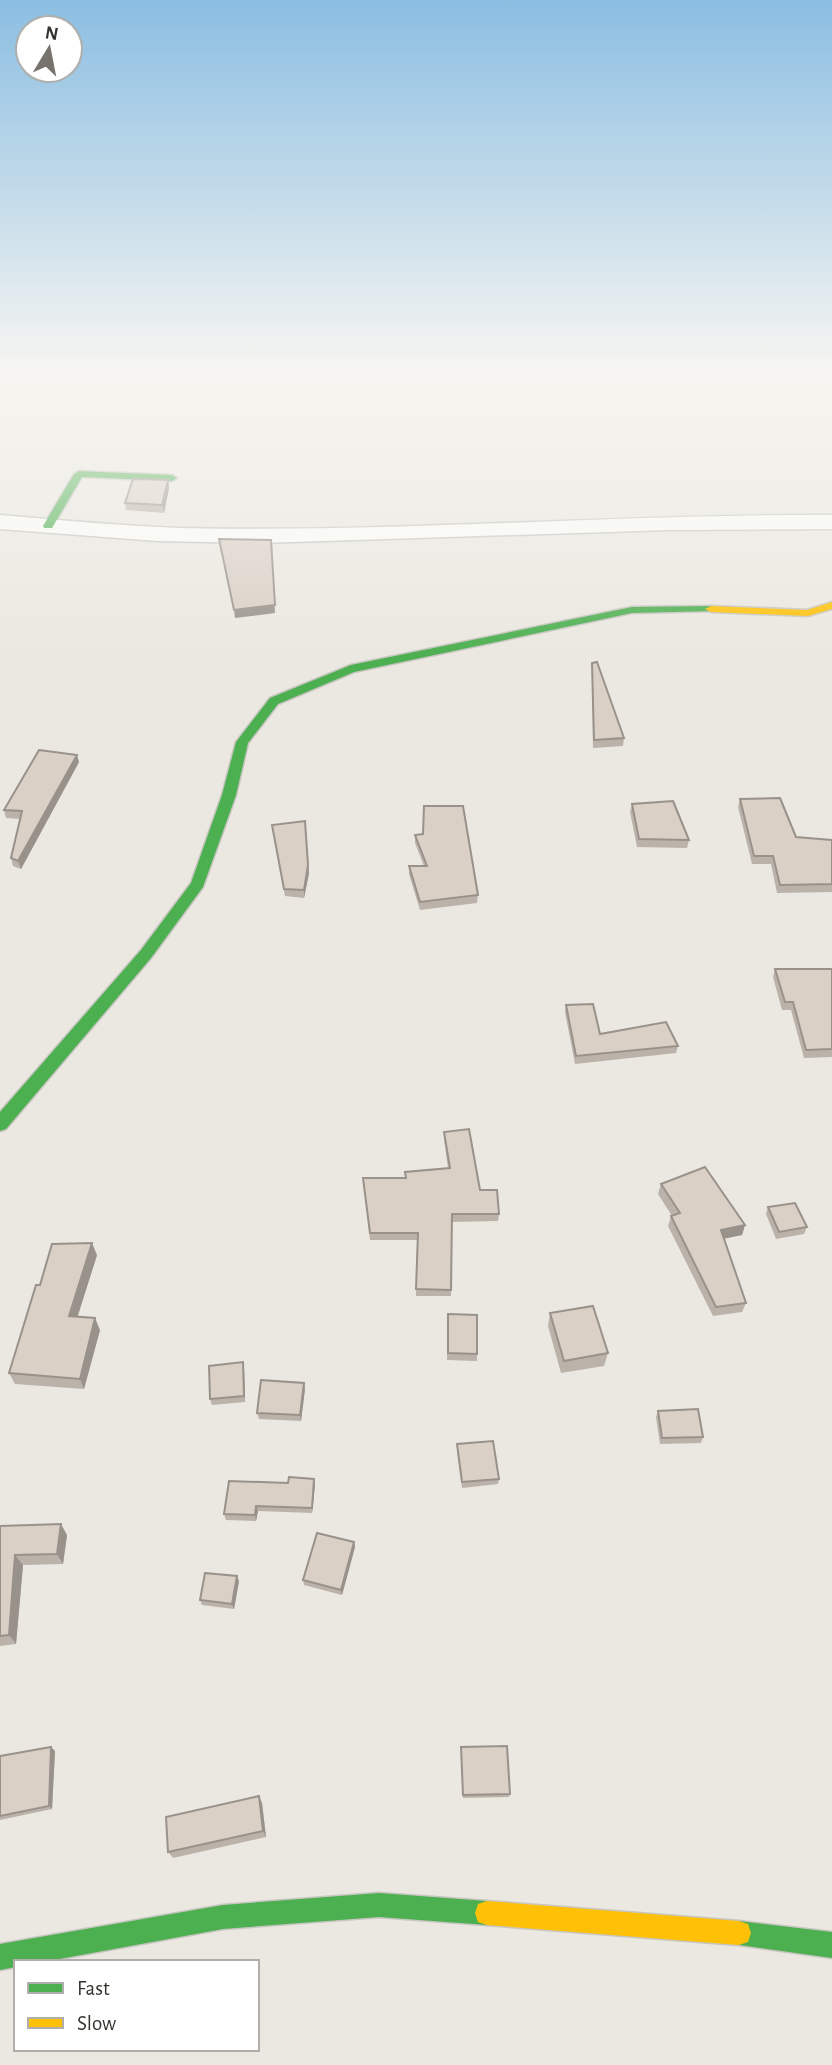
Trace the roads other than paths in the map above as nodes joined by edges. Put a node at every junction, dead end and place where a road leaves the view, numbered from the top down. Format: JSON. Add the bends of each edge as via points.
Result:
{"nodes":[{"id":1,"x":172,"y":478,"type":"dead end"},
{"id":2,"x":0,"y":522,"type":"edge"},
{"id":3,"x":832,"y":522,"type":"edge"},
{"id":4,"x":48,"y":526,"type":"junction"},
{"id":5,"x":832,"y":606,"type":"edge"},
{"id":6,"x":0,"y":1124,"type":"edge"},
{"id":7,"x":832,"y":1945,"type":"edge"},
{"id":8,"x":0,"y":1958,"type":"edge"}],
"edges":[{"from":1,"to":4,"type":"street","via":[[79,474]]},
{"from":2,"to":4,"type":"street"},
{"from":3,"to":4,"type":"street","via":[[736,520],[268,535],[178,535]]},
{"from":5,"to":6,"type":"street","via":[[808,613],[632,610],[351,669],[274,701],[242,742],[198,884],[146,954]]},
{"from":7,"to":8,"type":"street","via":[[705,1928],[379,1905],[223,1917]]}]}
